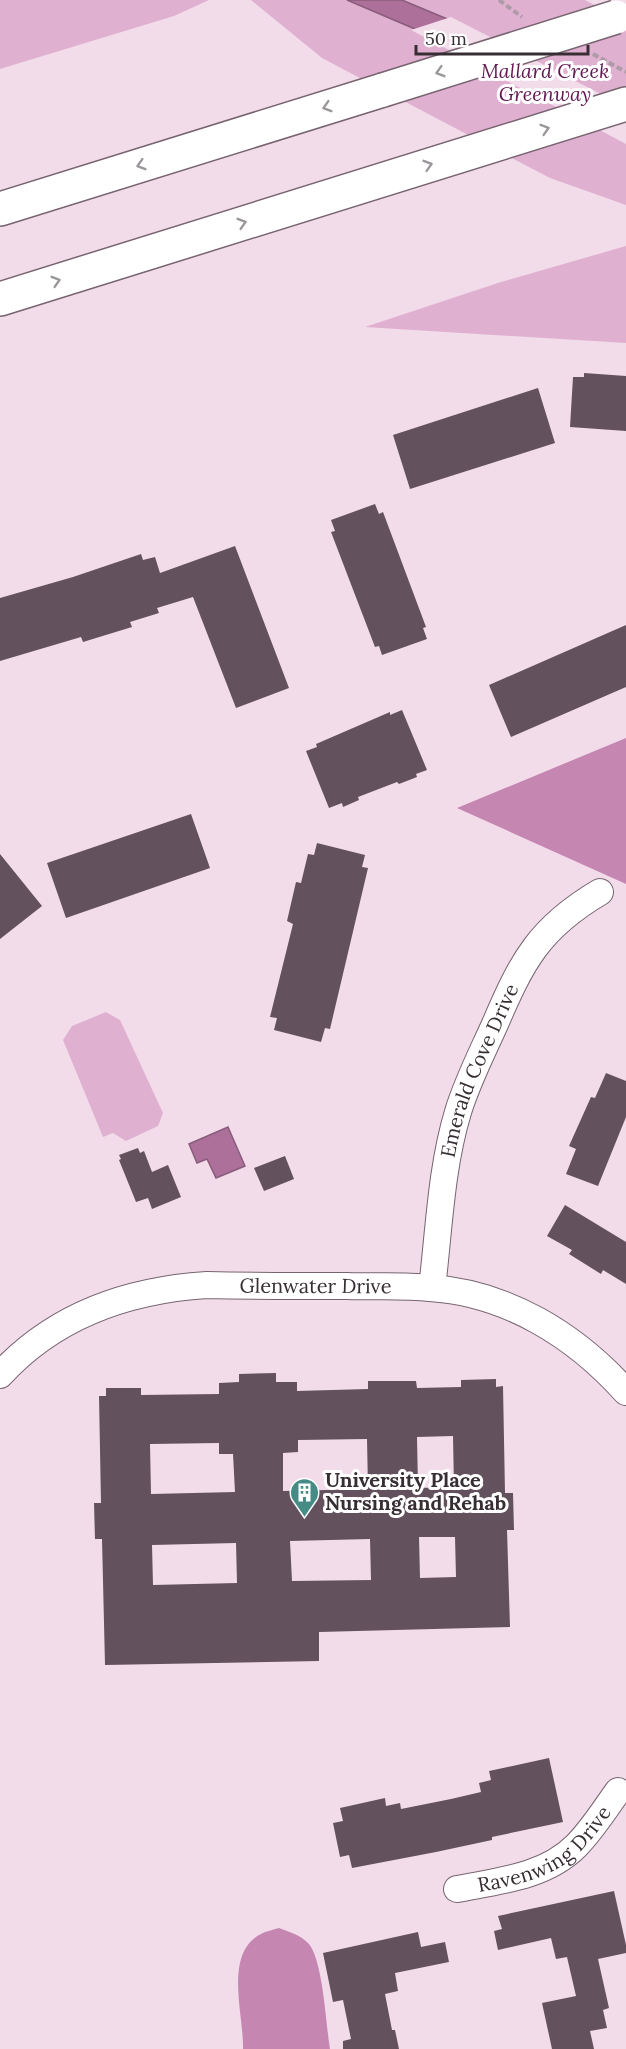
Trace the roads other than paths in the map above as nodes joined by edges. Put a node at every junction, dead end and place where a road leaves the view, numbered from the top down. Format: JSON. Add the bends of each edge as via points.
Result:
{"nodes":[{"id":1,"x":621,"y":15,"type":"edge"},
{"id":2,"x":626,"y":104,"type":"edge"},
{"id":3,"x":0,"y":209,"type":"edge"},
{"id":4,"x":0,"y":298,"type":"edge"},
{"id":5,"x":600,"y":892,"type":"dead end"},
{"id":6,"x":432,"y":1288,"type":"junction"},
{"id":7,"x":0,"y":1374,"type":"edge"},
{"id":8,"x":626,"y":1392,"type":"edge"},
{"id":9,"x":623,"y":1788,"type":"edge"},
{"id":10,"x":457,"y":1889,"type":"dead end"}],
"edges":[{"from":1,"to":3,"type":"highway","one_way":true,"bridge":true},
{"from":4,"to":2,"type":"highway","one_way":true},
{"from":5,"to":6,"type":"street","name":"Emerald Cove Drive","via":[[562,918],[533,949],[515,979],[471,1078],[449,1150]]},
{"from":6,"to":7,"type":"street","name":"Glenwater Drive","via":[[207,1285],[141,1293],[106,1303],[62,1325]]},
{"from":6,"to":8,"type":"street","name":"Glenwater Drive","via":[[490,1299],[526,1314],[591,1356]]},
{"from":9,"to":10,"type":"street","name":"Ravenwing Drive","via":[[576,1846],[553,1863],[514,1878]]}]}
